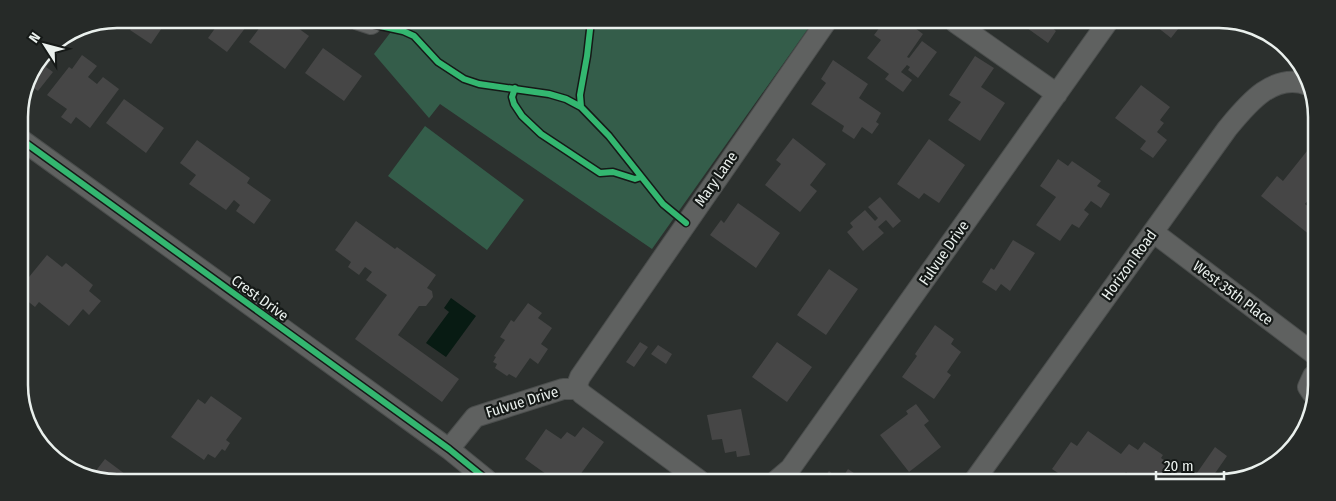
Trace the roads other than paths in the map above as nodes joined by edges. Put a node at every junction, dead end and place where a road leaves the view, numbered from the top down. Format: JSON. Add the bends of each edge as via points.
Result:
{"nodes":[{"id":1,"x":822,"y":28,"type":"edge"},
{"id":2,"x":964,"y":28,"type":"edge"},
{"id":3,"x":1103,"y":28,"type":"edge"},
{"id":4,"x":1302,"y":83,"type":"edge"},
{"id":5,"x":1057,"y":94,"type":"junction"},
{"id":6,"x":28,"y":145,"type":"edge"},
{"id":7,"x":1153,"y":232,"type":"junction"},
{"id":8,"x":1308,"y":349,"type":"edge"},
{"id":9,"x":578,"y":388,"type":"junction"},
{"id":10,"x":449,"y":449,"type":"junction"},
{"id":11,"x":690,"y":473,"type":"edge"},
{"id":12,"x":785,"y":473,"type":"edge"},
{"id":13,"x":980,"y":473,"type":"edge"},
{"id":14,"x":479,"y":474,"type":"edge"}],
"edges":[{"from":1,"to":9,"type":"street","name":"Mary Lane","via":[[580,377]]},
{"from":2,"to":5,"type":"street"},
{"from":3,"to":5,"type":"street","name":"Fulvue Drive"},
{"from":4,"to":7,"type":"street","name":"Horizon Road","via":[[1266,89],[1249,103],[1226,129]]},
{"from":5,"to":12,"type":"street","name":"Fulvue Drive"},
{"from":6,"to":10,"type":"street","name":"Crest Drive"},
{"from":7,"to":8,"type":"street","name":"West 35th Place"},
{"from":7,"to":13,"type":"street","name":"Horizon Road"},
{"from":9,"to":10,"type":"street","name":"Fulvue Drive","via":[[563,389],[475,417]]},
{"from":9,"to":11,"type":"street","name":"Fulvue Drive"},
{"from":10,"to":14,"type":"street","name":"Crest Drive"}]}
